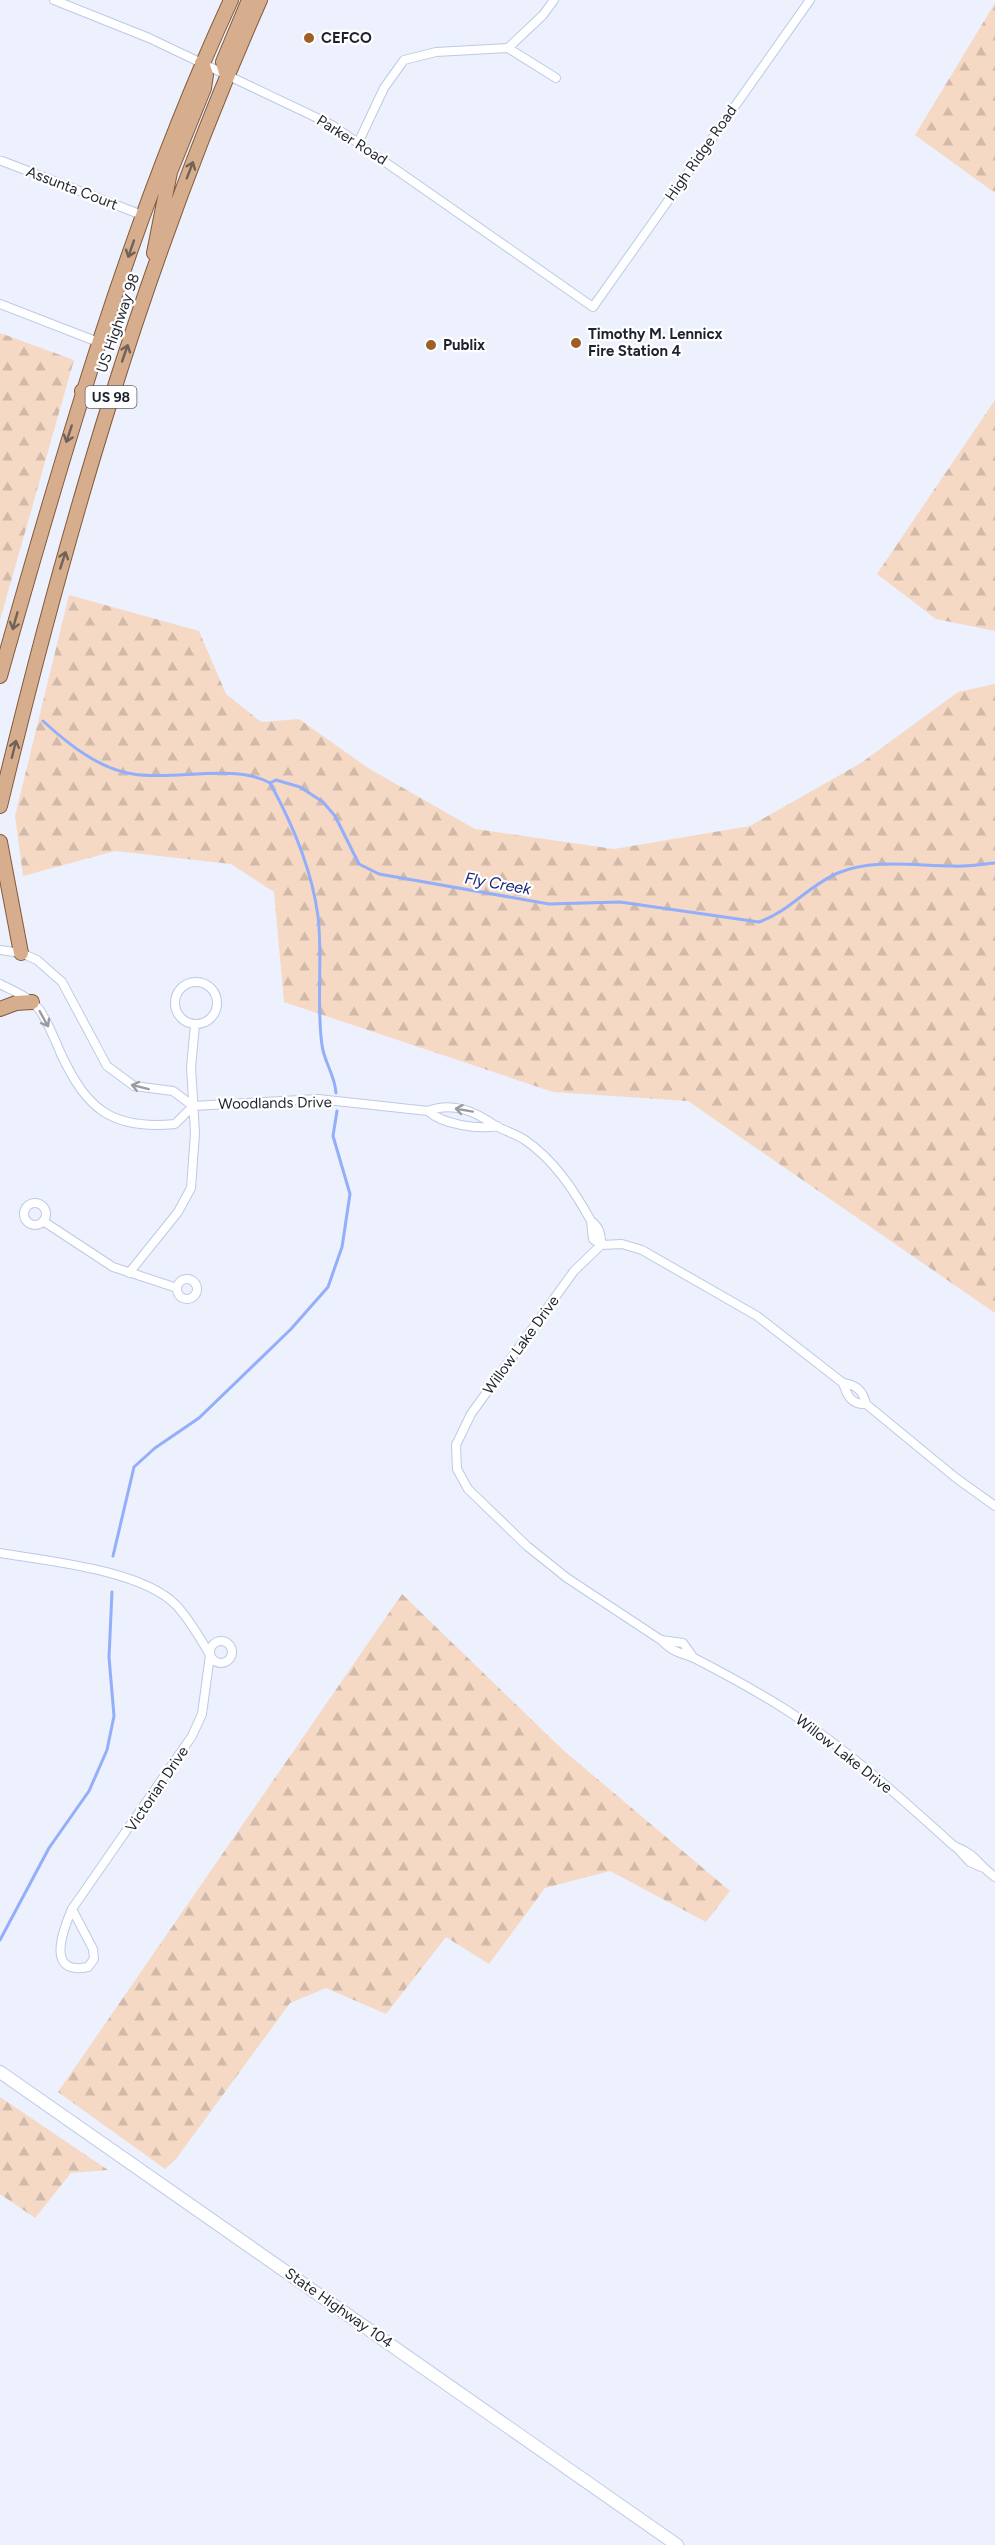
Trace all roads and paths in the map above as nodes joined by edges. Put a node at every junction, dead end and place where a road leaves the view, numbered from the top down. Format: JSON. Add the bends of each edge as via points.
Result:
{"nodes":[{"id":1,"x":54,"y":0,"type":"edge"},
{"id":2,"x":231,"y":0,"type":"edge"},
{"id":3,"x":249,"y":0,"type":"edge"},
{"id":4,"x":260,"y":0,"type":"edge"},
{"id":5,"x":554,"y":0,"type":"edge"},
{"id":6,"x":810,"y":0,"type":"edge"},
{"id":7,"x":508,"y":48,"type":"junction"},
{"id":8,"x":202,"y":63,"type":"junction"},
{"id":9,"x":227,"y":75,"type":"junction"},
{"id":10,"x":556,"y":78,"type":"dead end"},
{"id":11,"x":358,"y":141,"type":"junction"},
{"id":12,"x":2,"y":161,"type":"dead end"},
{"id":13,"x":142,"y":215,"type":"junction"},
{"id":14,"x":150,"y":282,"type":"junction"},
{"id":15,"x":0,"y":304,"type":"edge"},
{"id":16,"x":593,"y":307,"type":"joint"},
{"id":17,"x":98,"y":342,"type":"junction"},
{"id":18,"x":82,"y":391,"type":"junction"},
{"id":19,"x":109,"y":401,"type":"junction"},
{"id":20,"x":0,"y":676,"type":"edge"},
{"id":21,"x":0,"y":806,"type":"edge"},
{"id":22,"x":0,"y":842,"type":"edge"},
{"id":23,"x":0,"y":950,"type":"edge"},
{"id":24,"x":21,"y":953,"type":"junction"},
{"id":25,"x":0,"y":984,"type":"edge"},
{"id":26,"x":32,"y":1002,"type":"junction"},
{"id":27,"x":0,"y":1009,"type":"edge"},
{"id":28,"x":195,"y":1024,"type":"junction"},
{"id":29,"x":193,"y":1106,"type":"junction"},
{"id":30,"x":428,"y":1111,"type":"junction"},
{"id":31,"x":497,"y":1126,"type":"junction"},
{"id":32,"x":43,"y":1221,"type":"dead end"},
{"id":33,"x":601,"y":1245,"type":"junction"},
{"id":34,"x":129,"y":1273,"type":"junction"},
{"id":35,"x":177,"y":1288,"type":"dead end"},
{"id":36,"x":843,"y":1383,"type":"junction"},
{"id":37,"x":866,"y":1404,"type":"junction"},
{"id":38,"x":995,"y":1506,"type":"edge"},
{"id":39,"x":0,"y":1553,"type":"edge"},
{"id":40,"x":995,"y":1877,"type":"edge"},
{"id":41,"x":72,"y":1909,"type":"junction"},
{"id":42,"x":0,"y":2072,"type":"edge"},
{"id":43,"x":677,"y":2545,"type":"edge"}],
"edges":[{"from":1,"to":8,"type":"street","name":"Parker Road"},
{"from":2,"to":8,"type":"main road","name":"US Highway 98","number":"US 98"},
{"from":3,"to":9,"type":"main road","via":[[223,62]]},
{"from":4,"to":9,"type":"main road","name":"US Highway 98","number":"US 98"},
{"from":5,"to":7,"type":"street"},
{"from":6,"to":16,"type":"street","name":"High Ridge Road"},
{"from":7,"to":10,"type":"street"},
{"from":7,"to":11,"type":"street","via":[[436,52],[404,60],[384,88]]},
{"from":8,"to":9,"type":"street","name":"Parker Road"},
{"from":8,"to":13,"type":"main road","name":"US Highway 98","number":"US 98"},
{"from":8,"to":14,"type":"main road","via":[[206,75],[204,88],[170,172],[158,221]]},
{"from":9,"to":11,"type":"street","name":"Parker Road","via":[[323,120]]},
{"from":14,"to":9,"type":"main road","name":"US Highway 98","number":"US 98","one_way":true},
{"from":11,"to":16,"type":"street","name":"Parker Road"},
{"from":12,"to":13,"type":"street","name":"Assunta Court"},
{"from":13,"to":17,"type":"main road","name":"US Highway 98","number":"US 98","one_way":true},
{"from":19,"to":14,"type":"main road","name":"US Highway 98","number":"US 98","one_way":true},
{"from":15,"to":17,"type":"street"},
{"from":17,"to":18,"type":"main road","name":"US Highway 98","number":"US 98"},
{"from":18,"to":19,"type":"main road"},
{"from":18,"to":20,"type":"main road","name":"US Highway 98","number":"US 98","one_way":true},
{"from":21,"to":19,"type":"main road","name":"US Highway 98","number":"US 98","one_way":true,"via":[[55,587]]},
{"from":22,"to":24,"type":"main road"},
{"from":23,"to":24,"type":"street"},
{"from":29,"to":24,"type":"street","one_way":true,"via":[[173,1091],[134,1086],[116,1075],[107,1066],[62,982],[37,960]]},
{"from":25,"to":26,"type":"street"},
{"from":26,"to":27,"type":"main road"},
{"from":26,"to":29,"type":"street","one_way":true,"via":[[41,1012],[82,1094],[97,1107],[115,1118],[157,1126],[175,1124]]},
{"from":28,"to":28,"type":"street","via":[[208,1020],[216,1009],[215,995],[199,983],[186,985],[174,1001],[182,1020]]},
{"from":28,"to":29,"type":"street"},
{"from":29,"to":30,"type":"street","name":"Woodlands Drive","via":[[318,1099]]},
{"from":29,"to":34,"type":"street","via":[[191,1188],[178,1212]]},
{"from":30,"to":31,"type":"street","name":"Woodlands Drive","via":[[436,1118],[487,1128]]},
{"from":31,"to":30,"type":"street","name":"Woodlands Drive","one_way":true,"via":[[471,1111]]},
{"from":31,"to":33,"type":"street","name":"Woodlands Drive","via":[[525,1139],[563,1175],[597,1225]]},
{"from":32,"to":34,"type":"street","via":[[113,1267]]},
{"from":33,"to":36,"type":"street","via":[[622,1244],[642,1250],[713,1290],[757,1316]]},
{"from":33,"to":40,"type":"street","name":"Willow Lake Drive","via":[[574,1271],[471,1414],[456,1445],[457,1469],[468,1489],[567,1578],[661,1640],[683,1643],[693,1657],[828,1738],[954,1846],[971,1852],[981,1867]]},
{"from":34,"to":35,"type":"street"},
{"from":36,"to":37,"type":"street","via":[[859,1389]]},
{"from":36,"to":37,"type":"street","via":[[854,1403]]},
{"from":37,"to":38,"type":"street"},
{"from":39,"to":41,"type":"street","name":"Victorian Drive","via":[[131,1579],[160,1591],[176,1605],[210,1655],[202,1714],[192,1736]]},
{"from":41,"to":41,"type":"street","name":"Victorian Drive","via":[[60,1945],[67,1965],[77,1969],[88,1967],[94,1959],[93,1949]]},
{"from":42,"to":43,"type":"main road","name":"State Highway 104"}]}
